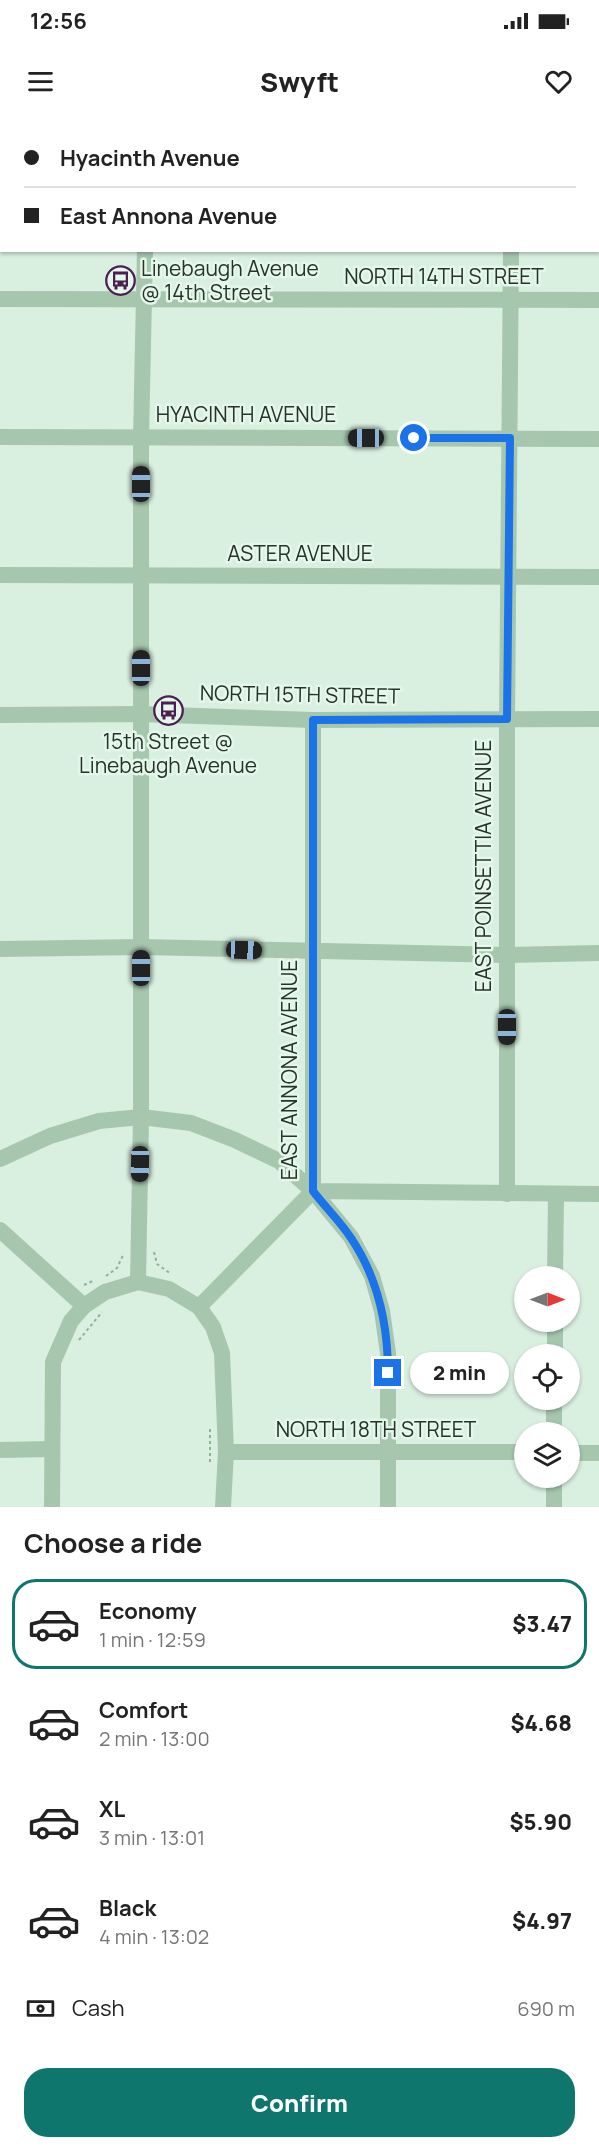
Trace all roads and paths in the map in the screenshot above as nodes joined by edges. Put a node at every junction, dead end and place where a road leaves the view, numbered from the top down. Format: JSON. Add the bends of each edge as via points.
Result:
{"nodes":[{"id":1,"x":145,"y":252,"type":"edge"},
{"id":2,"x":511,"y":252,"type":"edge"},
{"id":3,"x":144,"y":298,"type":"junction"},
{"id":4,"x":0,"y":299,"type":"edge"},
{"id":5,"x":511,"y":299,"type":"junction"},
{"id":6,"x":599,"y":300,"type":"edge"},
{"id":7,"x":0,"y":437,"type":"edge"},
{"id":8,"x":141,"y":437,"type":"junction"},
{"id":9,"x":510,"y":438,"type":"junction"},
{"id":10,"x":599,"y":439,"type":"edge"},
{"id":11,"x":0,"y":575,"type":"edge"},
{"id":12,"x":141,"y":576,"type":"junction"},
{"id":13,"x":508,"y":577,"type":"junction"},
{"id":14,"x":599,"y":577,"type":"edge"},
{"id":15,"x":141,"y":714,"type":"junction"},
{"id":16,"x":0,"y":715,"type":"edge"},
{"id":17,"x":507,"y":719,"type":"junction"},
{"id":18,"x":599,"y":719,"type":"edge"},
{"id":19,"x":313,"y":720,"type":"junction"},
{"id":20,"x":141,"y":947,"type":"junction"},
{"id":21,"x":0,"y":949,"type":"edge"},
{"id":22,"x":313,"y":952,"type":"junction"},
{"id":23,"x":599,"y":952,"type":"edge"},
{"id":24,"x":507,"y":955,"type":"junction"},
{"id":25,"x":141,"y":1117,"type":"junction"},
{"id":26,"x":0,"y":1159,"type":"edge"},
{"id":27,"x":313,"y":1191,"type":"junction"},
{"id":28,"x":507,"y":1194,"type":"junction"},
{"id":29,"x":599,"y":1194,"type":"edge"},
{"id":30,"x":556,"y":1195,"type":"junction"},
{"id":31,"x":0,"y":1230,"type":"edge"},
{"id":32,"x":154,"y":1242,"type":"dead end"},
{"id":33,"x":124,"y":1246,"type":"dead end"},
{"id":34,"x":555,"y":1266,"type":"edge"},
{"id":35,"x":172,"y":1274,"type":"dead end"},
{"id":36,"x":105,"y":1277,"type":"dead end"},
{"id":37,"x":98,"y":1279,"type":"dead end"},
{"id":38,"x":138,"y":1282,"type":"junction"},
{"id":39,"x":79,"y":1288,"type":"dead end"},
{"id":40,"x":84,"y":1306,"type":"junction"},
{"id":41,"x":199,"y":1307,"type":"junction"},
{"id":42,"x":105,"y":1309,"type":"dead end"},
{"id":43,"x":76,"y":1348,"type":"dead end"},
{"id":44,"x":210,"y":1425,"type":"dead end"},
{"id":45,"x":52,"y":1449,"type":"junction"},
{"id":46,"x":0,"y":1450,"type":"edge"},
{"id":47,"x":226,"y":1452,"type":"junction"},
{"id":48,"x":389,"y":1452,"type":"junction"},
{"id":49,"x":514,"y":1452,"type":"edge"},
{"id":50,"x":580,"y":1453,"type":"edge"},
{"id":51,"x":599,"y":1453,"type":"edge"},
{"id":52,"x":210,"y":1472,"type":"dead end"},
{"id":53,"x":554,"y":1488,"type":"edge"},
{"id":54,"x":52,"y":1507,"type":"edge"},
{"id":55,"x":224,"y":1507,"type":"edge"},
{"id":56,"x":388,"y":1507,"type":"edge"},
{"id":57,"x":554,"y":1507,"type":"edge"}],
"edges":[{"from":1,"to":3,"type":"street"},
{"from":2,"to":5,"type":"street","name":"EAST POINSETTIA AVENUE"},
{"from":3,"to":4,"type":"street","name":"NORTH 14TH STREET"},
{"from":3,"to":5,"type":"street","name":"NORTH 14TH STREET"},
{"from":3,"to":8,"type":"street"},
{"from":5,"to":6,"type":"street","name":"NORTH 14TH STREET"},
{"from":5,"to":9,"type":"street","name":"EAST POINSETTIA AVENUE"},
{"from":7,"to":8,"type":"street","name":"HYACINTH AVENUE"},
{"from":8,"to":9,"type":"street","name":"HYACINTH AVENUE"},
{"from":8,"to":12,"type":"street"},
{"from":9,"to":10,"type":"street","name":"HYACINTH AVENUE"},
{"from":9,"to":13,"type":"street","name":"EAST POINSETTIA AVENUE"},
{"from":11,"to":12,"type":"street","name":"ASTER AVENUE"},
{"from":12,"to":13,"type":"street","name":"ASTER AVENUE"},
{"from":12,"to":15,"type":"street"},
{"from":13,"to":14,"type":"street","name":"ASTER AVENUE"},
{"from":13,"to":17,"type":"street","name":"EAST POINSETTIA AVENUE"},
{"from":15,"to":16,"type":"street","name":"NORTH 15TH STREET"},
{"from":15,"to":19,"type":"street","name":"NORTH 15TH STREET"},
{"from":15,"to":20,"type":"street"},
{"from":17,"to":18,"type":"street","name":"NORTH 15TH STREET"},
{"from":17,"to":19,"type":"street","name":"NORTH 15TH STREET"},
{"from":17,"to":24,"type":"street","name":"EAST POINSETTIA AVENUE"},
{"from":19,"to":22,"type":"street","name":"EAST ANNONA AVENUE"},
{"from":20,"to":21,"type":"street"},
{"from":20,"to":22,"type":"street"},
{"from":20,"to":25,"type":"street"},
{"from":22,"to":24,"type":"street"},
{"from":22,"to":27,"type":"street","name":"EAST ANNONA AVENUE"},
{"from":23,"to":24,"type":"street"},
{"from":24,"to":28,"type":"street","name":"EAST POINSETTIA AVENUE"},
{"from":25,"to":26,"type":"street","via":[[99,1121]]},
{"from":25,"to":27,"type":"street","via":[[191,1123],[235,1140],[279,1161]]},
{"from":25,"to":38,"type":"street"},
{"from":27,"to":28,"type":"street"},
{"from":27,"to":41,"type":"street"},
{"from":27,"to":48,"type":"street","name":"EAST ANNONA AVENUE","via":[[351,1237],[372,1275],[388,1353]]},
{"from":28,"to":30,"type":"street"},
{"from":29,"to":30,"type":"street"},
{"from":30,"to":34,"type":"street"},
{"from":31,"to":40,"type":"street"},
{"from":32,"to":35,"type":"path","via":[[157,1264]]},
{"from":33,"to":36,"type":"path","via":[[117,1268]]},
{"from":37,"to":39,"type":"path"},
{"from":38,"to":40,"type":"street","via":[[105,1292]]},
{"from":38,"to":41,"type":"street","via":[[169,1289]]},
{"from":40,"to":45,"type":"street","via":[[71,1321],[53,1362]]},
{"from":41,"to":47,"type":"street","via":[[213,1327],[222,1353]]},
{"from":42,"to":43,"type":"path"},
{"from":44,"to":52,"type":"path"},
{"from":45,"to":46,"type":"street"},
{"from":45,"to":54,"type":"street"},
{"from":47,"to":48,"type":"street","name":"NORTH 18TH STREET"},
{"from":47,"to":55,"type":"street"},
{"from":48,"to":49,"type":"street","name":"NORTH 18TH STREET"},
{"from":48,"to":56,"type":"street","name":"EAST ANNONA AVENUE"},
{"from":50,"to":51,"type":"street"},
{"from":53,"to":57,"type":"street"}]}
